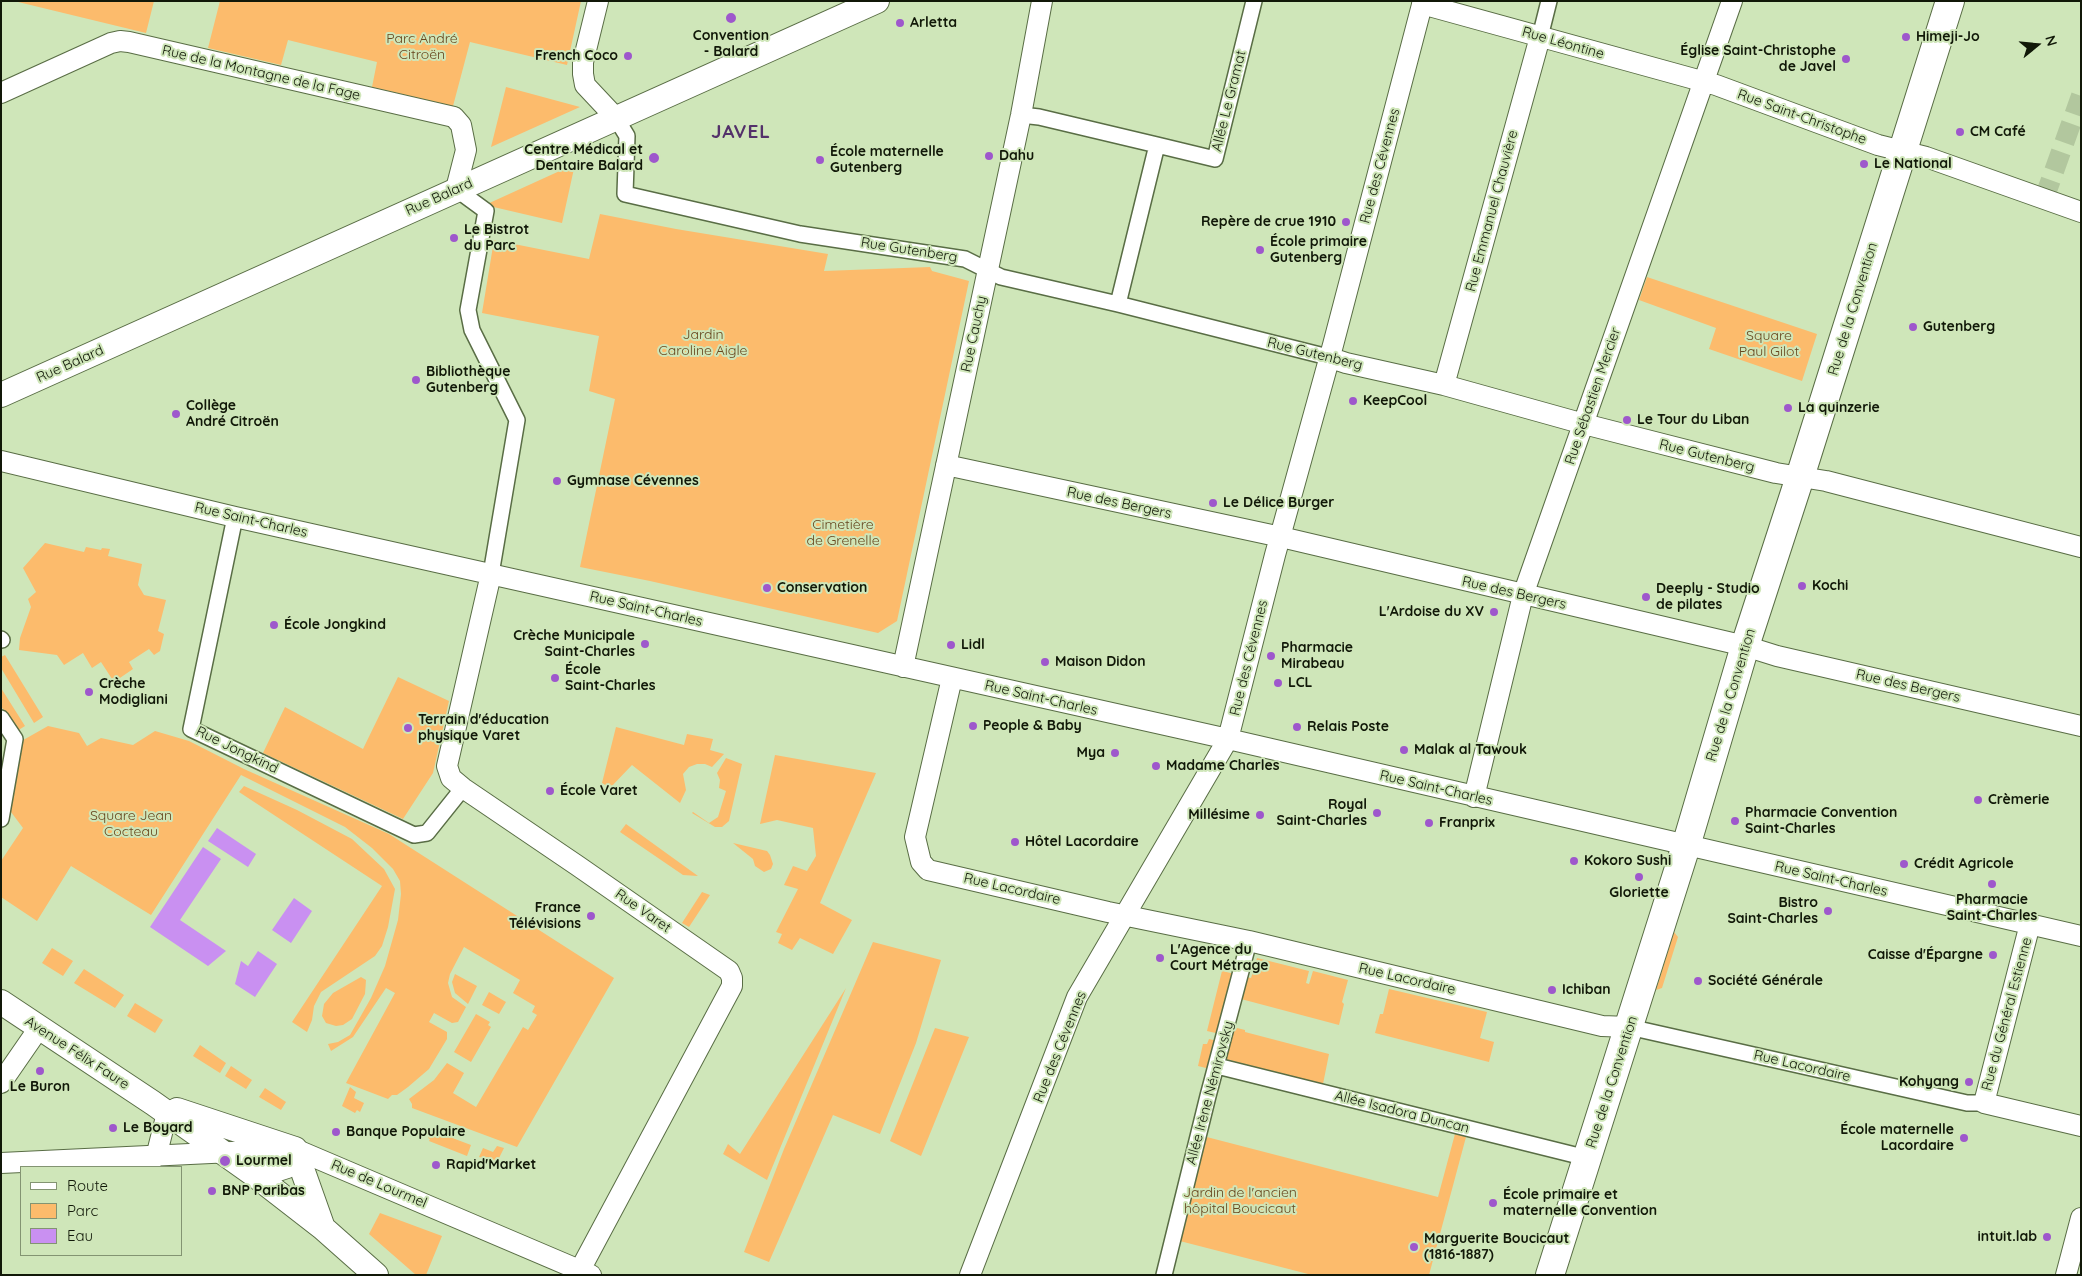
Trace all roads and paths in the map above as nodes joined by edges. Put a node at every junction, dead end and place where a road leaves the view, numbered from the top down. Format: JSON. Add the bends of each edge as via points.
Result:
{"nodes":[{"id":1,"x":598,"y":1,"type":"edge"},
{"id":2,"x":877,"y":1,"type":"edge"},
{"id":3,"x":1042,"y":1,"type":"edge"},
{"id":4,"x":1254,"y":1,"type":"edge"},
{"id":5,"x":1549,"y":1,"type":"edge"},
{"id":6,"x":1732,"y":1,"type":"edge"},
{"id":7,"x":1950,"y":1,"type":"edge"},
{"id":8,"x":1419,"y":2,"type":"edge"},
{"id":9,"x":1540,"y":37,"type":"junction"},
{"id":10,"x":1703,"y":82,"type":"junction"},
{"id":11,"x":1,"y":93,"type":"edge"},
{"id":12,"x":1021,"y":115,"type":"junction"},
{"id":13,"x":616,"y":118,"type":"junction"},
{"id":14,"x":1158,"y":145,"type":"junction"},
{"id":15,"x":1903,"y":150,"type":"junction"},
{"id":16,"x":456,"y":189,"type":"junction"},
{"id":17,"x":2081,"y":212,"type":"edge"},
{"id":18,"x":987,"y":270,"type":"junction"},
{"id":19,"x":1118,"y":304,"type":"junction"},
{"id":20,"x":1328,"y":357,"type":"junction"},
{"id":21,"x":1444,"y":385,"type":"junction"},
{"id":22,"x":1,"y":395,"type":"edge"},
{"id":23,"x":1584,"y":424,"type":"junction"},
{"id":24,"x":1,"y":461,"type":"edge"},
{"id":25,"x":946,"y":466,"type":"junction"},
{"id":26,"x":1800,"y":477,"type":"junction"},
{"id":27,"x":235,"y":517,"type":"junction"},
{"id":28,"x":1280,"y":537,"type":"junction"},
{"id":29,"x":2081,"y":547,"type":"edge"},
{"id":30,"x":491,"y":574,"type":"junction"},
{"id":31,"x":1523,"y":595,"type":"junction"},
{"id":32,"x":1745,"y":646,"type":"junction"},
{"id":33,"x":903,"y":667,"type":"junction"},
{"id":34,"x":952,"y":678,"type":"junction"},
{"id":35,"x":1,"y":718,"type":"edge"},
{"id":36,"x":2081,"y":726,"type":"edge"},
{"id":37,"x":1228,"y":740,"type":"junction"},
{"id":38,"x":463,"y":788,"type":"junction"},
{"id":39,"x":1474,"y":797,"type":"junction"},
{"id":40,"x":1,"y":819,"type":"edge"},
{"id":41,"x":1686,"y":846,"type":"junction"},
{"id":42,"x":1126,"y":915,"type":"junction"},
{"id":43,"x":2030,"y":924,"type":"junction"},
{"id":44,"x":2081,"y":936,"type":"edge"},
{"id":45,"x":1249,"y":941,"type":"junction"},
{"id":46,"x":1,"y":1002,"type":"edge"},
{"id":47,"x":39,"y":1028,"type":"junction"},
{"id":48,"x":1629,"y":1028,"type":"junction"},
{"id":49,"x":1217,"y":1066,"type":"junction"},
{"id":50,"x":1,"y":1083,"type":"edge"},
{"id":51,"x":1984,"y":1103,"type":"junction"},
{"id":52,"x":160,"y":1108,"type":"junction"},
{"id":53,"x":2081,"y":1126,"type":"edge"},
{"id":54,"x":294,"y":1149,"type":"junction"},
{"id":55,"x":224,"y":1153,"type":"junction"},
{"id":56,"x":156,"y":1157,"type":"junction"},
{"id":57,"x":1587,"y":1158,"type":"junction"},
{"id":58,"x":1,"y":1163,"type":"edge"},
{"id":59,"x":256,"y":1176,"type":"junction"},
{"id":60,"x":2081,"y":1218,"type":"edge"},
{"id":61,"x":323,"y":1228,"type":"junction"},
{"id":62,"x":585,"y":1272,"type":"edge"},
{"id":63,"x":376,"y":1275,"type":"edge"},
{"id":64,"x":970,"y":1275,"type":"edge"},
{"id":65,"x":1164,"y":1275,"type":"edge"},
{"id":66,"x":1550,"y":1275,"type":"edge"},
{"id":67,"x":2066,"y":1275,"type":"edge"}],
"edges":[{"from":1,"to":13,"type":"street","via":[[583,74],[585,85]]},
{"from":2,"to":13,"type":"street","name":"Rue Balard"},
{"from":3,"to":12,"type":"street","name":"Rue Cauchy"},
{"from":4,"to":14,"type":"street","name":"Allée Le Gramat","via":[[1215,159]]},
{"from":5,"to":9,"type":"street"},
{"from":6,"to":10,"type":"street","name":"Rue Sébastien Mercier"},
{"from":7,"to":15,"type":"main road","name":"Rue de la Convention"},
{"from":8,"to":9,"type":"street","name":"Rue Léontine"},
{"from":8,"to":20,"type":"street","name":"Rue des Cévennes"},
{"from":9,"to":10,"type":"street","name":"Rue Léontine"},
{"from":9,"to":21,"type":"street","name":"Rue Emmanuel Chauvière"},
{"from":10,"to":15,"type":"street","name":"Rue Saint-Christophe","via":[[1878,145]]},
{"from":10,"to":23,"type":"street","name":"Rue Sébastien Mercier"},
{"from":11,"to":16,"type":"street","name":"Rue de la Montagne de la Fage","via":[[111,44],[129,42],[454,117],[461,125],[466,150]]},
{"from":12,"to":14,"type":"street"},
{"from":12,"to":18,"type":"street","name":"Rue Cauchy"},
{"from":13,"to":16,"type":"street","name":"Rue Balard"},
{"from":13,"to":18,"type":"street","name":"Rue Gutenberg","via":[[627,136],[625,194],[800,234],[966,259]]},
{"from":14,"to":19,"type":"street"},
{"from":15,"to":17,"type":"street","name":"Rue Saint-Christophe"},
{"from":15,"to":26,"type":"main road","name":"Rue de la Convention"},
{"from":16,"to":22,"type":"street","name":"Rue Balard"},
{"from":16,"to":30,"type":"street","via":[[486,211],[468,310],[472,330],[517,420]]},
{"from":18,"to":19,"type":"street","name":"Rue Gutenberg","via":[[1001,277]]},
{"from":18,"to":25,"type":"street","name":"Rue Cauchy"},
{"from":19,"to":20,"type":"street","name":"Rue Gutenberg"},
{"from":20,"to":21,"type":"street","name":"Rue Gutenberg"},
{"from":20,"to":28,"type":"street","name":"Rue des Cévennes"},
{"from":21,"to":23,"type":"street","name":"Rue Gutenberg"},
{"from":23,"to":26,"type":"street","name":"Rue Gutenberg"},
{"from":23,"to":31,"type":"street","name":"Rue Sébastien Mercier"},
{"from":24,"to":27,"type":"street","name":"Rue Saint-Charles"},
{"from":25,"to":28,"type":"street","name":"Rue des Bergers"},
{"from":25,"to":33,"type":"street","name":"Rue Cauchy"},
{"from":26,"to":29,"type":"street","name":"Rue Gutenberg"},
{"from":26,"to":32,"type":"main road","name":"Rue de la Convention"},
{"from":27,"to":30,"type":"street","name":"Rue Saint-Charles"},
{"from":27,"to":38,"type":"street","name":"Rue Jongkind","via":[[191,728],[414,835],[427,833]]},
{"from":28,"to":31,"type":"street","name":"Rue des Bergers"},
{"from":28,"to":37,"type":"street","name":"Rue des Cévennes"},
{"from":30,"to":33,"type":"street","name":"Rue Saint-Charles"},
{"from":30,"to":38,"type":"street","name":"Rue Varet","via":[[446,766],[451,778]]},
{"from":31,"to":32,"type":"street","name":"Rue des Bergers"},
{"from":31,"to":39,"type":"street","name":"Rue Sébastien Mercier"},
{"from":32,"to":36,"type":"street","name":"Rue des Bergers"},
{"from":32,"to":41,"type":"main road","name":"Rue de la Convention"},
{"from":33,"to":34,"type":"street","name":"Rue Saint-Charles"},
{"from":34,"to":37,"type":"street","name":"Rue Saint-Charles"},
{"from":34,"to":42,"type":"street","name":"Rue Lacordaire","via":[[915,837],[921,862],[928,870]]},
{"from":35,"to":40,"type":"street","via":[[15,739]]},
{"from":37,"to":39,"type":"street","name":"Rue Saint-Charles"},
{"from":37,"to":42,"type":"street","name":"Rue des Cévennes"},
{"from":38,"to":62,"type":"street","name":"Rue Varet","via":[[729,971],[732,978],[732,986]]},
{"from":39,"to":41,"type":"street","name":"Rue Saint-Charles"},
{"from":41,"to":43,"type":"street","name":"Rue Saint-Charles"},
{"from":41,"to":48,"type":"main road","name":"Rue de la Convention"},
{"from":42,"to":45,"type":"street","name":"Rue Lacordaire"},
{"from":42,"to":64,"type":"street","name":"Rue des Cévennes","via":[[1078,997]]},
{"from":43,"to":44,"type":"street","name":"Rue Saint-Charles"},
{"from":43,"to":51,"type":"street","name":"Rue du Général Estienne"},
{"from":45,"to":48,"type":"street","name":"Rue Lacordaire","via":[[1602,1026]]},
{"from":45,"to":49,"type":"street","name":"Allée Irène Némirovsky"},
{"from":46,"to":47,"type":"street","name":"Avenue Félix Faure"},
{"from":47,"to":50,"type":"street"},
{"from":47,"to":52,"type":"street","name":"Avenue Félix Faure"},
{"from":48,"to":51,"type":"street","name":"Rue Lacordaire","via":[[1967,1103]]},
{"from":48,"to":57,"type":"main road","name":"Rue de la Convention"},
{"from":49,"to":57,"type":"street","name":"Allée Isadora Duncan"},
{"from":49,"to":65,"type":"street","name":"Allée Irène Némirovsky"},
{"from":51,"to":53,"type":"street","name":"Rue Lacordaire"},
{"from":52,"to":54,"type":"street","name":"Avenue Félix Faure"},
{"from":52,"to":55,"type":"street","name":"Avenue Félix Faure"},
{"from":52,"to":56,"type":"street"},
{"from":54,"to":55,"type":"street","name":"Rue de Lourmel"},
{"from":54,"to":59,"type":"street","via":[[287,1166]]},
{"from":54,"to":61,"type":"street","name":"Avenue Félix Faure"},
{"from":54,"to":62,"type":"street","name":"Rue de Lourmel"},
{"from":55,"to":56,"type":"street","name":"Rue de Lourmel"},
{"from":55,"to":59,"type":"street","name":"Avenue Félix Faure"},
{"from":56,"to":58,"type":"street","name":"Rue de Lourmel"},
{"from":57,"to":66,"type":"main road","name":"Rue de la Convention"},
{"from":59,"to":61,"type":"street","name":"Avenue Félix Faure"},
{"from":60,"to":67,"type":"street"},
{"from":61,"to":63,"type":"street","name":"Avenue Félix Faure"}]}
